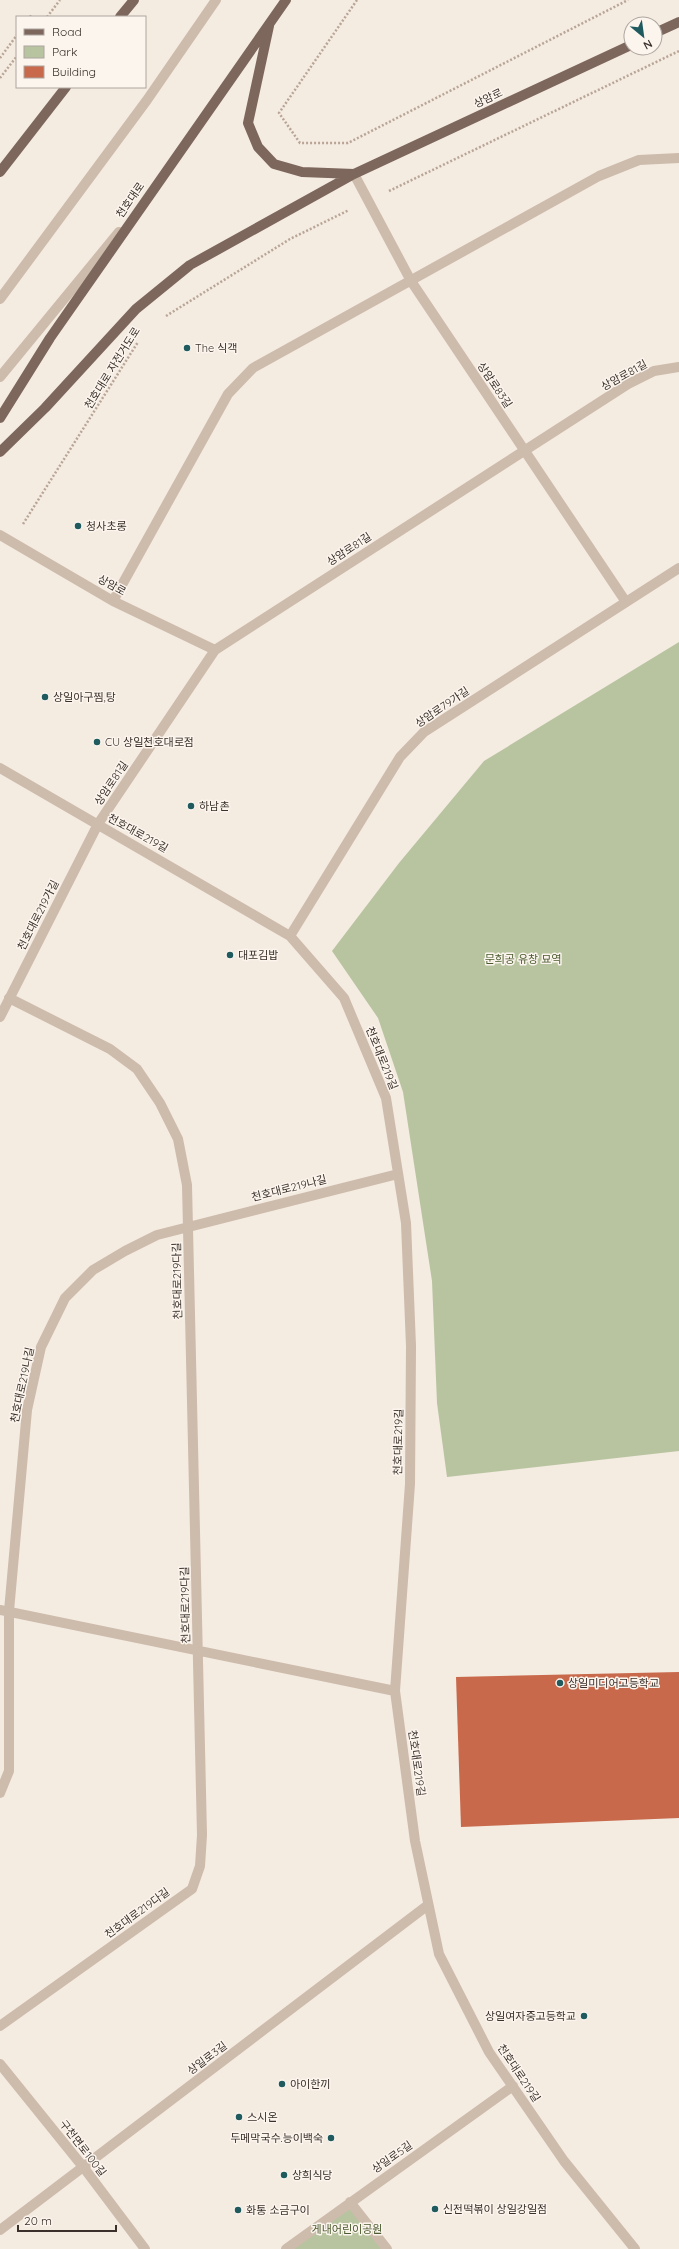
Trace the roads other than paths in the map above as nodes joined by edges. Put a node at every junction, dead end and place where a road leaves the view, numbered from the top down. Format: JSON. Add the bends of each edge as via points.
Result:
{"nodes":[{"id":1,"x":134,"y":0,"type":"edge"},
{"id":2,"x":216,"y":0,"type":"edge"},
{"id":3,"x":286,"y":0,"type":"edge"},
{"id":4,"x":121,"y":16,"type":"edge"},
{"id":5,"x":270,"y":22,"type":"junction"},
{"id":6,"x":679,"y":22,"type":"edge"},
{"id":7,"x":663,"y":29,"type":"edge"},
{"id":8,"x":623,"y":49,"type":"edge"},
{"id":9,"x":65,"y":88,"type":"edge"},
{"id":10,"x":679,"y":158,"type":"edge"},
{"id":11,"x":0,"y":170,"type":"edge"},
{"id":12,"x":354,"y":174,"type":"junction"},
{"id":13,"x":140,"y":206,"type":"junction"},
{"id":14,"x":411,"y":280,"type":"junction"},
{"id":15,"x":0,"y":299,"type":"edge"},
{"id":16,"x":679,"y":367,"type":"edge"},
{"id":17,"x":0,"y":377,"type":"edge"},
{"id":18,"x":0,"y":418,"type":"edge"},
{"id":19,"x":524,"y":451,"type":"junction"},
{"id":20,"x":0,"y":452,"type":"edge"},
{"id":21,"x":0,"y":535,"type":"edge"},
{"id":22,"x":679,"y":568,"type":"edge"},
{"id":23,"x":113,"y":601,"type":"junction"},
{"id":24,"x":626,"y":602,"type":"junction"},
{"id":25,"x":215,"y":650,"type":"junction"},
{"id":26,"x":0,"y":768,"type":"edge"},
{"id":27,"x":98,"y":824,"type":"junction"},
{"id":28,"x":290,"y":936,"type":"junction"},
{"id":29,"x":9,"y":998,"type":"junction"},
{"id":30,"x":0,"y":1017,"type":"edge"},
{"id":31,"x":398,"y":1174,"type":"junction"},
{"id":32,"x":188,"y":1226,"type":"junction"},
{"id":33,"x":4,"y":1610,"type":"edge"},
{"id":34,"x":198,"y":1652,"type":"junction"},
{"id":35,"x":395,"y":1691,"type":"junction"},
{"id":36,"x":0,"y":1793,"type":"edge"},
{"id":37,"x":428,"y":1905,"type":"junction"},
{"id":38,"x":0,"y":2026,"type":"edge"},
{"id":39,"x":0,"y":2064,"type":"edge"},
{"id":40,"x":513,"y":2086,"type":"junction"},
{"id":41,"x":84,"y":2168,"type":"junction"},
{"id":42,"x":350,"y":2202,"type":"junction"},
{"id":43,"x":0,"y":2230,"type":"edge"},
{"id":44,"x":145,"y":2249,"type":"edge"},
{"id":45,"x":286,"y":2249,"type":"edge"},
{"id":46,"x":388,"y":2249,"type":"edge"},
{"id":47,"x":635,"y":2249,"type":"edge"}],
"edges":[{"from":1,"to":4,"type":"main road"},
{"from":2,"to":15,"type":"street","via":[[147,100]]},
{"from":3,"to":5,"type":"main road","name":"천호대로"},
{"from":5,"to":12,"type":"main road","via":[[248,123],[258,147],[274,164],[302,172]]},
{"from":5,"to":13,"type":"main road","name":"천호대로"},
{"from":6,"to":7,"type":"main road"},
{"from":8,"to":12,"type":"main road","name":"상암로"},
{"from":9,"to":11,"type":"main road"},
{"from":10,"to":14,"type":"street","via":[[639,160],[599,176]]},
{"from":12,"to":14,"type":"street","name":"상암로83길"},
{"from":12,"to":20,"type":"main road","name":"상암로","via":[[190,264],[136,309],[45,408]]},
{"from":13,"to":17,"type":"street"},
{"from":13,"to":18,"type":"main road","name":"천호대로","via":[[50,338]]},
{"from":14,"to":19,"type":"street","name":"상암로83길"},
{"from":14,"to":23,"type":"street","via":[[253,368],[228,394]]},
{"from":16,"to":19,"type":"street","name":"상암로81길","via":[[654,371],[628,384]]},
{"from":19,"to":24,"type":"street","name":"상암로83길"},
{"from":19,"to":25,"type":"street","name":"상암로81길"},
{"from":21,"to":23,"type":"street","name":"상암로"},
{"from":22,"to":24,"type":"street","name":"상암로79가길"},
{"from":23,"to":25,"type":"street","name":"상암로"},
{"from":24,"to":28,"type":"street","name":"상암로79가길","via":[[424,732],[400,757]]},
{"from":25,"to":27,"type":"street","name":"상암로81길"},
{"from":26,"to":27,"type":"street","name":"천호대로219길"},
{"from":27,"to":28,"type":"street","name":"천호대로219길"},
{"from":27,"to":29,"type":"street","name":"천호대로219가길"},
{"from":28,"to":31,"type":"street","name":"천호대로219길","via":[[344,998],[386,1098]]},
{"from":29,"to":30,"type":"street","name":"천호대로219가길"},
{"from":29,"to":32,"type":"street","name":"천호대로219다길","via":[[110,1048],[137,1069],[160,1103],[178,1139],[187,1185]]},
{"from":31,"to":32,"type":"street","name":"천호대로219나길"},
{"from":31,"to":35,"type":"street","name":"천호대로219길","via":[[406,1223],[411,1346],[410,1484]]},
{"from":32,"to":33,"type":"street","name":"천호대로219나길","via":[[157,1235],[125,1251],[93,1270],[65,1298],[42,1348],[27,1410]]},
{"from":32,"to":34,"type":"street","name":"천호대로219다길"},
{"from":33,"to":34,"type":"street","name":"천호대로219다길"},
{"from":33,"to":36,"type":"street","name":"천호대로219나길","via":[[9,1771]]},
{"from":34,"to":35,"type":"street","name":"천호대로219다길"},
{"from":34,"to":38,"type":"street","name":"천호대로219다길","via":[[202,1835],[200,1866],[192,1889]]},
{"from":35,"to":37,"type":"street","name":"천호대로219길","via":[[415,1841]]},
{"from":37,"to":40,"type":"street","name":"천호대로219길","via":[[439,1954],[489,2052]]},
{"from":37,"to":41,"type":"street","name":"상일로3길"},
{"from":39,"to":41,"type":"street","name":"구천면로100길"},
{"from":40,"to":42,"type":"street","name":"상일로5길"},
{"from":40,"to":47,"type":"street","name":"천호대로219길","via":[[564,2161]]},
{"from":41,"to":43,"type":"street","name":"상일로3길"},
{"from":41,"to":44,"type":"street","name":"구천면로100길"},
{"from":42,"to":45,"type":"street","name":"상일로5길"},
{"from":42,"to":46,"type":"street"}]}
